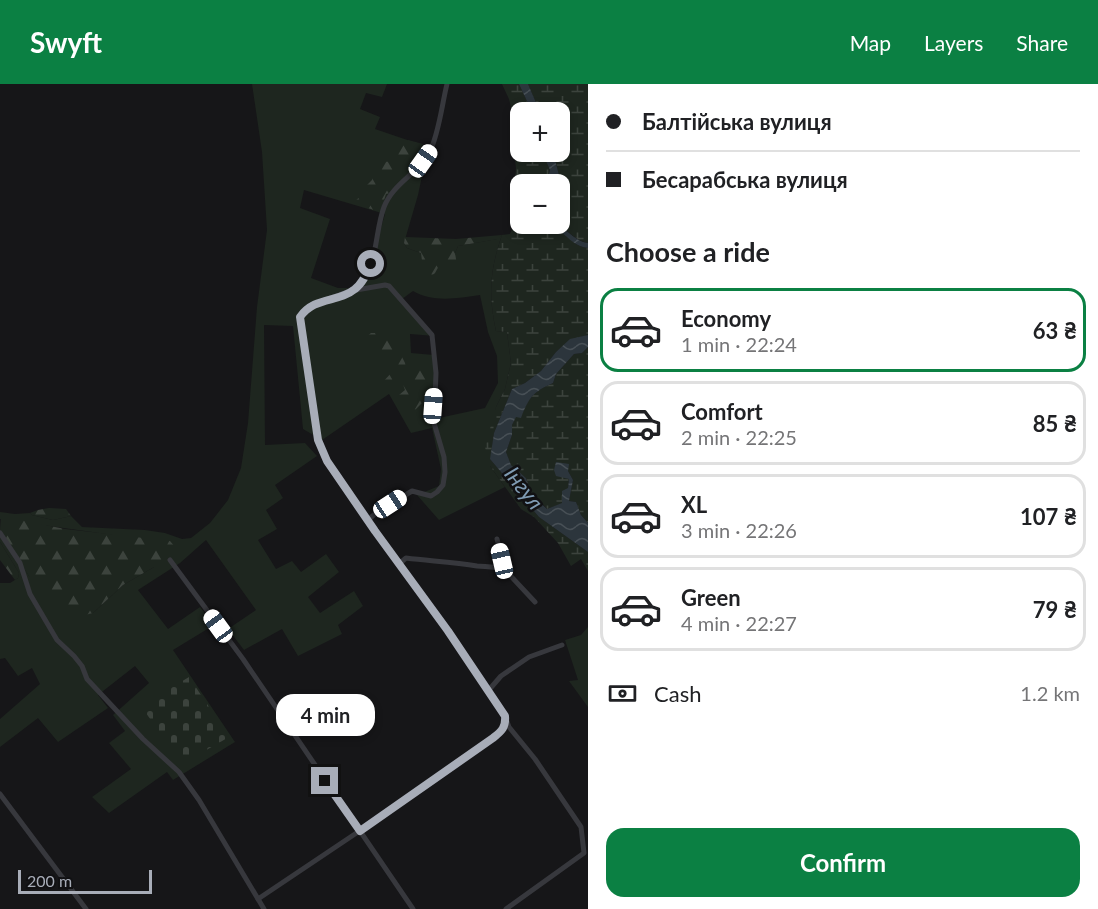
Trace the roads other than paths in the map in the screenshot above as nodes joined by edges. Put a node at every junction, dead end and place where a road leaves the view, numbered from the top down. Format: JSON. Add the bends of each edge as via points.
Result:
{"nodes":[{"id":1,"x":447,"y":84,"type":"edge"},
{"id":2,"x":354,"y":290,"type":"junction"},
{"id":3,"x":368,"y":520,"type":"junction"},
{"id":4,"x":0,"y":533,"type":"edge"},
{"id":5,"x":497,"y":539,"type":"dead end"},
{"id":6,"x":170,"y":560,"type":"dead end"},
{"id":7,"x":399,"y":564,"type":"junction"},
{"id":8,"x":504,"y":570,"type":"junction"},
{"id":9,"x":535,"y":602,"type":"dead end"},
{"id":10,"x":562,"y":645,"type":"dead end"},
{"id":11,"x":488,"y":691,"type":"junction"},
{"id":12,"x":505,"y":716,"type":"junction"},
{"id":13,"x":0,"y":794,"type":"edge"},
{"id":14,"x":360,"y":831,"type":"junction"},
{"id":15,"x":258,"y":899,"type":"junction"},
{"id":16,"x":86,"y":909,"type":"edge"},
{"id":17,"x":264,"y":909,"type":"edge"},
{"id":18,"x":413,"y":909,"type":"edge"},
{"id":19,"x":506,"y":909,"type":"edge"}],
"edges":[{"from":1,"to":2,"type":"street","via":[[430,150],[384,205],[371,264]]},
{"from":2,"to":3,"type":"street","via":[[307,308],[300,324],[318,440],[327,461]]},
{"from":2,"to":3,"type":"street","via":[[389,286],[432,335],[436,374],[434,423],[445,472],[443,485],[431,496],[412,491]]},
{"from":3,"to":7,"type":"street"},
{"from":4,"to":15,"type":"street","via":[[20,563],[30,594],[57,640],[82,666],[87,679],[179,772]]},
{"from":5,"to":8,"type":"street"},
{"from":6,"to":14,"type":"street"},
{"from":7,"to":8,"type":"street","via":[[406,558]]},
{"from":7,"to":11,"type":"street"},
{"from":8,"to":9,"type":"street"},
{"from":10,"to":11,"type":"street","via":[[529,657],[501,676]]},
{"from":11,"to":12,"type":"street"},
{"from":12,"to":14,"type":"street","via":[[504,729],[493,738]]},
{"from":12,"to":19,"type":"street","via":[[581,827],[584,853]]},
{"from":13,"to":16,"type":"street"},
{"from":14,"to":15,"type":"street"},
{"from":14,"to":18,"type":"street"},
{"from":15,"to":17,"type":"street"}]}
